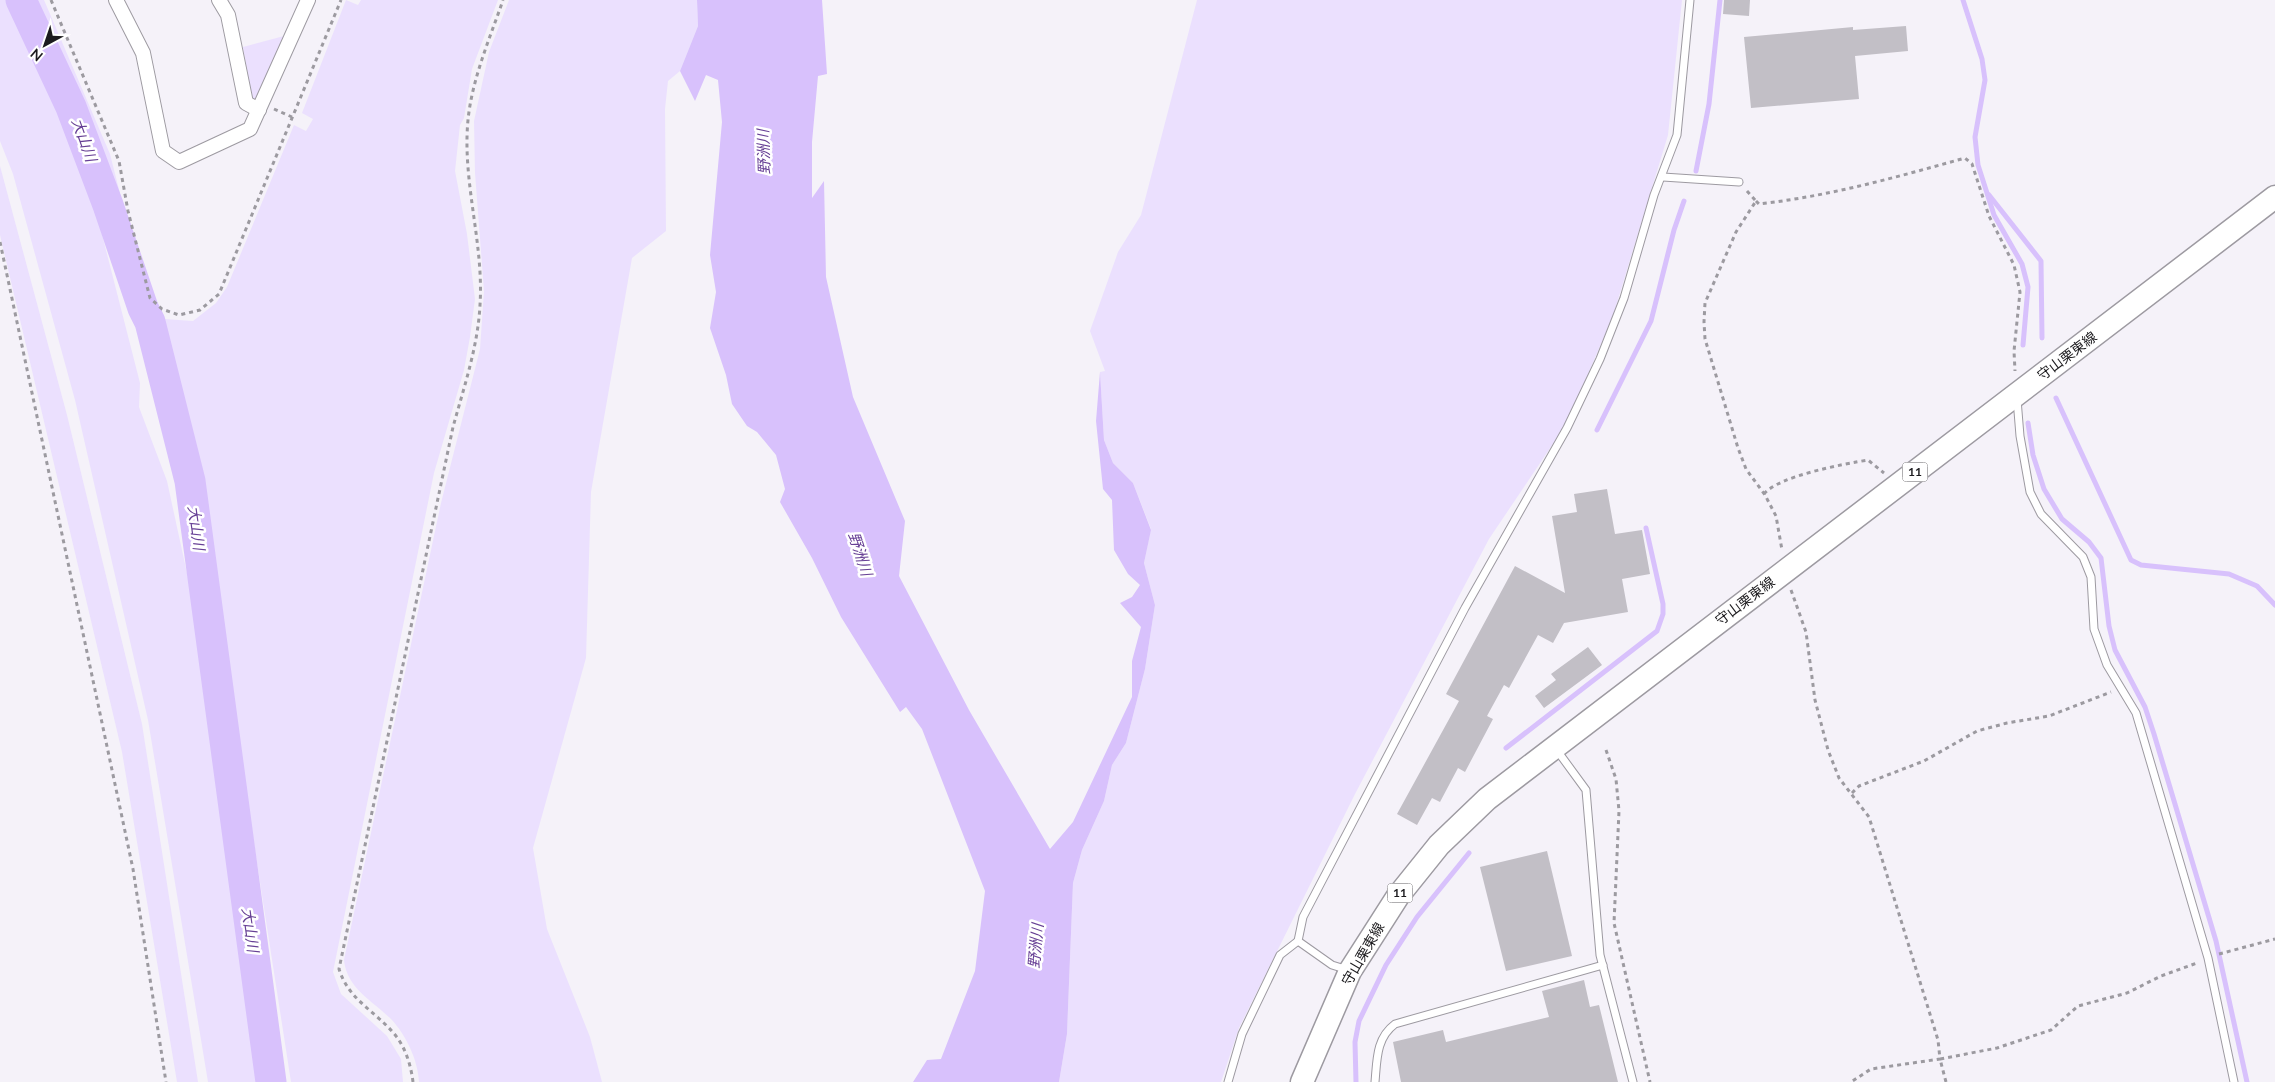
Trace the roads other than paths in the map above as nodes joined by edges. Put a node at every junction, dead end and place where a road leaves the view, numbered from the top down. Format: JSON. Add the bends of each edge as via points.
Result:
{"nodes":[{"id":1,"x":116,"y":0,"type":"edge"},
{"id":2,"x":219,"y":0,"type":"edge"},
{"id":3,"x":308,"y":0,"type":"edge"},
{"id":4,"x":1690,"y":0,"type":"edge"},
{"id":5,"x":259,"y":110,"type":"junction"},
{"id":6,"x":1662,"y":177,"type":"junction"},
{"id":7,"x":1739,"y":182,"type":"road end"},
{"id":8,"x":2275,"y":197,"type":"edge"},
{"id":9,"x":2017,"y":394,"type":"junction"},
{"id":10,"x":1554,"y":747,"type":"junction"},
{"id":11,"x":1298,"y":941,"type":"junction"},
{"id":12,"x":1603,"y":964,"type":"junction"},
{"id":13,"x":1350,"y":971,"type":"junction"},
{"id":14,"x":1228,"y":1082,"type":"edge"},
{"id":15,"x":1302,"y":1082,"type":"edge"},
{"id":16,"x":1375,"y":1082,"type":"edge"},
{"id":17,"x":1633,"y":1082,"type":"edge"},
{"id":18,"x":2234,"y":1082,"type":"edge"}],
"edges":[{"from":1,"to":5,"type":"street","via":[[143,53],[163,151],[179,162],[250,129]]},
{"from":2,"to":5,"type":"street","via":[[228,15],[246,103]]},
{"from":3,"to":5,"type":"street"},
{"from":4,"to":6,"type":"lane","via":[[1677,135]]},
{"from":6,"to":7,"type":"lane"},
{"from":6,"to":11,"type":"lane","via":[[1624,298],[1600,360],[1571,420],[1465,608],[1356,814],[1303,917]]},
{"from":8,"to":9,"type":"main road","name":"守山栗東線","number":"11"},
{"from":9,"to":10,"type":"main road","name":"守山栗東線","number":"11"},
{"from":9,"to":18,"type":"lane","via":[[2020,436],[2030,492],[2041,514],[2083,557],[2091,577],[2094,629],[2107,665],[2136,713],[2208,958]]},
{"from":10,"to":12,"type":"lane","via":[[1586,790]]},
{"from":10,"to":13,"type":"main road","name":"守山栗東線","number":"11","via":[[1487,799],[1439,845],[1398,896]]},
{"from":11,"to":13,"type":"lane","via":[[1332,965]]},
{"from":11,"to":14,"type":"lane","via":[[1280,955],[1242,1034]]},
{"from":12,"to":16,"type":"lane","via":[[1395,1024],[1384,1032],[1377,1055]]},
{"from":12,"to":17,"type":"lane"},
{"from":13,"to":15,"type":"main road","name":"守山栗東線","number":"11"}]}
